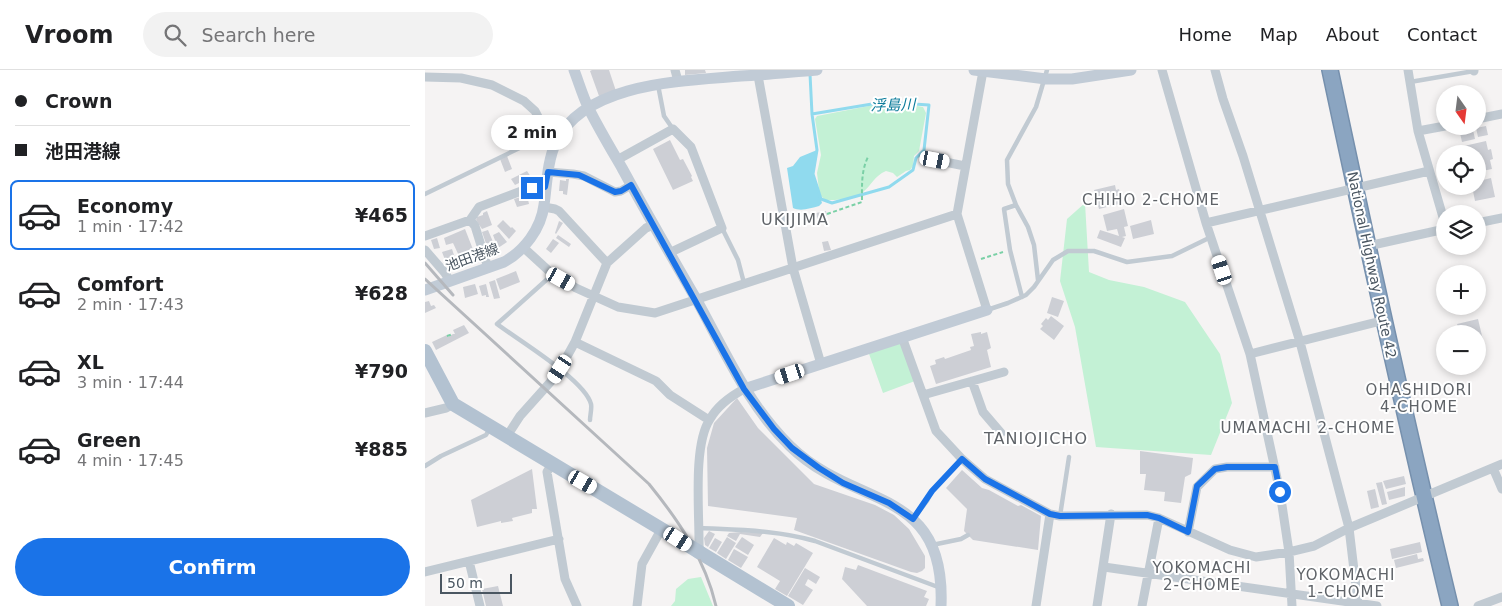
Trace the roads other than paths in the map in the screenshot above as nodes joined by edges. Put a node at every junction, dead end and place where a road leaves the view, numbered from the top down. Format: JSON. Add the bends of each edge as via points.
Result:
{"nodes":[{"id":1,"x":574,"y":70,"type":"edge"},
{"id":2,"x":814,"y":70,"type":"edge"},
{"id":3,"x":979,"y":70,"type":"edge"},
{"id":4,"x":1131,"y":70,"type":"edge"},
{"id":5,"x":1162,"y":70,"type":"edge"},
{"id":6,"x":1215,"y":70,"type":"edge"},
{"id":7,"x":1330,"y":70,"type":"edge"},
{"id":8,"x":1408,"y":70,"type":"edge"},
{"id":9,"x":1474,"y":70,"type":"edge"},
{"id":10,"x":1478,"y":70,"type":"edge"},
{"id":11,"x":758,"y":73,"type":"edge"},
{"id":12,"x":1015,"y":73,"type":"edge"},
{"id":13,"x":1047,"y":74,"type":"edge"},
{"id":14,"x":677,"y":76,"type":"edge"},
{"id":15,"x":425,"y":77,"type":"edge"},
{"id":16,"x":1409,"y":82,"type":"junction"},
{"id":17,"x":658,"y":85,"type":"junction"},
{"id":18,"x":588,"y":107,"type":"junction"},
{"id":19,"x":1502,"y":114,"type":"edge"},
{"id":20,"x":1486,"y":117,"type":"edge"},
{"id":21,"x":1436,"y":128,"type":"edge"},
{"id":22,"x":673,"y":129,"type":"junction"},
{"id":23,"x":1418,"y":131,"type":"junction"},
{"id":24,"x":546,"y":132,"type":"junction"},
{"id":25,"x":556,"y":142,"type":"junction"},
{"id":26,"x":617,"y":160,"type":"junction"},
{"id":27,"x":935,"y":160,"type":"dead end"},
{"id":28,"x":965,"y":166,"type":"junction"},
{"id":29,"x":1429,"y":171,"type":"junction"},
{"id":30,"x":548,"y":172,"type":"junction"},
{"id":31,"x":631,"y":185,"type":"junction"},
{"id":32,"x":545,"y":187,"type":"junction"},
{"id":33,"x":1355,"y":188,"type":"junction"},
{"id":34,"x":425,"y":194,"type":"edge"},
{"id":35,"x":1016,"y":205,"type":"junction"},
{"id":36,"x":1439,"y":205,"type":"edge"},
{"id":37,"x":544,"y":207,"type":"junction"},
{"id":38,"x":1259,"y":210,"type":"junction"},
{"id":39,"x":957,"y":214,"type":"junction"},
{"id":40,"x":1502,"y":218,"type":"edge"},
{"id":41,"x":470,"y":220,"type":"junction"},
{"id":42,"x":1486,"y":221,"type":"edge"},
{"id":43,"x":1206,"y":223,"type":"junction"},
{"id":44,"x":653,"y":225,"type":"junction"},
{"id":45,"x":722,"y":228,"type":"junction"},
{"id":46,"x":1436,"y":231,"type":"edge"},
{"id":47,"x":425,"y":236,"type":"edge"},
{"id":48,"x":1211,"y":237,"type":"junction"},
{"id":49,"x":1368,"y":246,"type":"junction"},
{"id":50,"x":524,"y":248,"type":"junction"},
{"id":51,"x":425,"y":250,"type":"edge"},
{"id":52,"x":669,"y":254,"type":"junction"},
{"id":53,"x":607,"y":263,"type":"junction"},
{"id":54,"x":488,"y":268,"type":"junction"},
{"id":55,"x":793,"y":268,"type":"junction"},
{"id":56,"x":553,"y":274,"type":"junction"},
{"id":57,"x":1038,"y":280,"type":"junction"},
{"id":58,"x":450,"y":281,"type":"junction"},
{"id":59,"x":745,"y":283,"type":"junction"},
{"id":60,"x":425,"y":290,"type":"edge"},
{"id":61,"x":593,"y":296,"type":"junction"},
{"id":62,"x":1022,"y":297,"type":"junction"},
{"id":63,"x":696,"y":300,"type":"junction"},
{"id":64,"x":987,"y":310,"type":"junction"},
{"id":65,"x":1385,"y":320,"type":"junction"},
{"id":66,"x":902,"y":337,"type":"junction"},
{"id":67,"x":575,"y":342,"type":"junction"},
{"id":68,"x":1300,"y":342,"type":"junction"},
{"id":69,"x":425,"y":351,"type":"edge"},
{"id":70,"x":1250,"y":354,"type":"junction"},
{"id":71,"x":821,"y":364,"type":"junction"},
{"id":72,"x":560,"y":369,"type":"junction"},
{"id":73,"x":1004,"y":372,"type":"dead end"},
{"id":74,"x":972,"y":381,"type":"junction"},
{"id":75,"x":744,"y":389,"type":"junction"},
{"id":76,"x":923,"y":394,"type":"junction"},
{"id":77,"x":453,"y":404,"type":"junction"},
{"id":78,"x":425,"y":413,"type":"edge"},
{"id":79,"x":590,"y":420,"type":"dead end"},
{"id":80,"x":709,"y":420,"type":"junction"},
{"id":81,"x":491,"y":427,"type":"junction"},
{"id":82,"x":1001,"y":433,"type":"dead end"},
{"id":83,"x":507,"y":436,"type":"junction"},
{"id":84,"x":1069,"y":457,"type":"dead end"},
{"id":85,"x":962,"y":459,"type":"junction"},
{"id":86,"x":552,"y":464,"type":"junction"},
{"id":87,"x":425,"y":466,"type":"edge"},
{"id":88,"x":1498,"y":466,"type":"edge"},
{"id":89,"x":1275,"y":467,"type":"junction"},
{"id":90,"x":1502,"y":489,"type":"edge"},
{"id":91,"x":1424,"y":496,"type":"junction"},
{"id":92,"x":1050,"y":514,"type":"junction"},
{"id":93,"x":1111,"y":514,"type":"junction"},
{"id":94,"x":1060,"y":516,"type":"junction"},
{"id":95,"x":1159,"y":518,"type":"junction"},
{"id":96,"x":913,"y":519,"type":"junction"},
{"id":97,"x":662,"y":528,"type":"junction"},
{"id":98,"x":700,"y":528,"type":"junction"},
{"id":99,"x":1349,"y":528,"type":"junction"},
{"id":100,"x":1188,"y":532,"type":"junction"},
{"id":101,"x":968,"y":534,"type":"dead end"},
{"id":102,"x":559,"y":539,"type":"junction"},
{"id":103,"x":932,"y":545,"type":"junction"},
{"id":104,"x":699,"y":552,"type":"junction"},
{"id":105,"x":1289,"y":552,"type":"junction"},
{"id":106,"x":469,"y":561,"type":"junction"},
{"id":107,"x":1104,"y":567,"type":"junction"},
{"id":108,"x":425,"y":572,"type":"edge"},
{"id":109,"x":1149,"y":574,"type":"junction"},
{"id":110,"x":942,"y":587,"type":"junction"},
{"id":111,"x":1291,"y":594,"type":"junction"},
{"id":112,"x":1502,"y":597,"type":"edge"},
{"id":113,"x":1358,"y":604,"type":"junction"},
{"id":114,"x":480,"y":606,"type":"edge"},
{"id":115,"x":577,"y":606,"type":"edge"},
{"id":116,"x":637,"y":606,"type":"edge"},
{"id":117,"x":788,"y":606,"type":"edge"},
{"id":118,"x":941,"y":606,"type":"edge"},
{"id":119,"x":1036,"y":606,"type":"edge"},
{"id":120,"x":1097,"y":606,"type":"edge"},
{"id":121,"x":1143,"y":606,"type":"edge"},
{"id":122,"x":1292,"y":606,"type":"edge"},
{"id":123,"x":1377,"y":606,"type":"edge"},
{"id":124,"x":1450,"y":606,"type":"edge"},
{"id":125,"x":1478,"y":606,"type":"edge"}],
"edges":[{"from":1,"to":18,"type":"street"},
{"from":2,"to":11,"type":"street","name":"池田港線"},
{"from":3,"to":12,"type":"street"},
{"from":3,"to":28,"type":"street"},
{"from":4,"to":13,"type":"street","via":[[1072,78]]},
{"from":5,"to":43,"type":"street"},
{"from":6,"to":38,"type":"street"},
{"from":7,"to":33,"type":"highway","name":"National Highway Route 42"},
{"from":8,"to":16,"type":"street"},
{"from":9,"to":10,"type":"lane"},
{"from":9,"to":16,"type":"lane"},
{"from":11,"to":14,"type":"street","name":"池田港線"},
{"from":11,"to":55,"type":"street"},
{"from":12,"to":13,"type":"street"},
{"from":13,"to":35,"type":"lane","via":[[1029,121],[1007,160],[1008,184]]},
{"from":14,"to":17,"type":"street","name":"池田港線"},
{"from":15,"to":24,"type":"street","via":[[461,78],[492,84],[524,101],[535,111]]},
{"from":16,"to":23,"type":"street"},
{"from":17,"to":18,"type":"street","name":"池田港線","via":[[619,94]]},
{"from":17,"to":22,"type":"lane","via":[[664,116]]},
{"from":18,"to":25,"type":"street","name":"池田港線","via":[[576,116]]},
{"from":18,"to":26,"type":"street"},
{"from":19,"to":20,"type":"street"},
{"from":21,"to":23,"type":"street"},
{"from":22,"to":26,"type":"street"},
{"from":22,"to":45,"type":"street","via":[[691,147]]},
{"from":23,"to":29,"type":"street"},
{"from":24,"to":25,"type":"street"},
{"from":24,"to":34,"type":"lane","via":[[536,140]]},
{"from":25,"to":30,"type":"street","name":"池田港線"},
{"from":26,"to":31,"type":"street"},
{"from":27,"to":28,"type":"street"},
{"from":28,"to":39,"type":"street"},
{"from":29,"to":33,"type":"street"},
{"from":29,"to":36,"type":"street"},
{"from":30,"to":31,"type":"street","via":[[579,175],[615,192]]},
{"from":30,"to":32,"type":"street","name":"池田港線"},
{"from":31,"to":44,"type":"street"},
{"from":32,"to":37,"type":"street","name":"池田港線"},
{"from":32,"to":41,"type":"street","via":[[532,188],[479,207]]},
{"from":33,"to":38,"type":"street"},
{"from":33,"to":49,"type":"highway","name":"National Highway Route 42"},
{"from":35,"to":57,"type":"lane","via":[[1034,245]]},
{"from":35,"to":62,"type":"lane","via":[[1005,209],[1010,250]]},
{"from":37,"to":50,"type":"street","name":"池田港線","via":[[537,228]]},
{"from":37,"to":53,"type":"street","via":[[559,211]]},
{"from":38,"to":43,"type":"street"},
{"from":38,"to":68,"type":"street"},
{"from":39,"to":55,"type":"street"},
{"from":39,"to":64,"type":"street"},
{"from":40,"to":42,"type":"street"},
{"from":41,"to":47,"type":"street"},
{"from":41,"to":54,"type":"street","via":[[475,226]]},
{"from":43,"to":48,"type":"street"},
{"from":44,"to":52,"type":"street"},
{"from":44,"to":53,"type":"street"},
{"from":45,"to":52,"type":"street"},
{"from":45,"to":59,"type":"lane"},
{"from":46,"to":49,"type":"street"},
{"from":48,"to":57,"type":"lane","via":[[1172,256],[1127,262],[1094,251],[1067,251],[1053,260]]},
{"from":48,"to":70,"type":"street"},
{"from":49,"to":65,"type":"highway","name":"National Highway Route 42"},
{"from":50,"to":54,"type":"street","name":"池田港線"},
{"from":50,"to":56,"type":"street"},
{"from":51,"to":58,"type":"street"},
{"from":52,"to":63,"type":"street"},
{"from":53,"to":61,"type":"street"},
{"from":54,"to":58,"type":"street","name":"池田港線"},
{"from":55,"to":59,"type":"street"},
{"from":55,"to":71,"type":"street"},
{"from":56,"to":61,"type":"street"},
{"from":56,"to":72,"type":"lane","via":[[497,324]]},
{"from":57,"to":62,"type":"lane"},
{"from":58,"to":60,"type":"street","name":"池田港線"},
{"from":59,"to":63,"type":"street"},
{"from":61,"to":63,"type":"street","via":[[618,307],[655,313]]},
{"from":61,"to":67,"type":"street"},
{"from":62,"to":64,"type":"lane"},
{"from":63,"to":75,"type":"street"},
{"from":64,"to":66,"type":"street"},
{"from":65,"to":68,"type":"street"},
{"from":65,"to":91,"type":"highway","name":"National Highway Route 42"},
{"from":66,"to":71,"type":"street"},
{"from":66,"to":76,"type":"street"},
{"from":67,"to":72,"type":"street"},
{"from":67,"to":80,"type":"street","via":[[656,381],[670,395]]},
{"from":68,"to":70,"type":"street"},
{"from":68,"to":99,"type":"street"},
{"from":69,"to":77,"type":"main road"},
{"from":70,"to":89,"type":"street"},
{"from":71,"to":75,"type":"street"},
{"from":72,"to":79,"type":"lane","via":[[592,405]]},
{"from":72,"to":83,"type":"street"},
{"from":73,"to":74,"type":"street"},
{"from":74,"to":76,"type":"street"},
{"from":74,"to":82,"type":"street","via":[[983,412]]},
{"from":75,"to":80,"type":"street","via":[[729,397]]},
{"from":75,"to":96,"type":"street","via":[[774,429],[810,463],[843,483],[889,503]]},
{"from":76,"to":85,"type":"street","via":[[936,430]]},
{"from":77,"to":78,"type":"street"},
{"from":77,"to":81,"type":"main road"},
{"from":80,"to":98,"type":"street","via":[[699,454]]},
{"from":81,"to":83,"type":"main road"},
{"from":81,"to":87,"type":"lane","via":[[486,435]]},
{"from":83,"to":86,"type":"main road"},
{"from":84,"to":94,"type":"lane"},
{"from":85,"to":92,"type":"street","via":[[985,479]]},
{"from":85,"to":96,"type":"lane","via":[[932,491]]},
{"from":86,"to":97,"type":"main road"},
{"from":86,"to":102,"type":"street","via":[[547,472]]},
{"from":88,"to":90,"type":"street"},
{"from":88,"to":91,"type":"street"},
{"from":89,"to":100,"type":"street","via":[[1215,469],[1197,486]]},
{"from":89,"to":105,"type":"street"},
{"from":91,"to":99,"type":"street"},
{"from":91,"to":124,"type":"highway","name":"National Highway Route 42"},
{"from":92,"to":94,"type":"street"},
{"from":92,"to":119,"type":"street"},
{"from":93,"to":94,"type":"street"},
{"from":93,"to":95,"type":"street"},
{"from":93,"to":107,"type":"street"},
{"from":95,"to":100,"type":"street"},
{"from":95,"to":109,"type":"street"},
{"from":96,"to":103,"type":"street"},
{"from":97,"to":104,"type":"main road","bridge":true},
{"from":97,"to":116,"type":"street","via":[[642,564]]},
{"from":98,"to":104,"type":"street"},
{"from":98,"to":110,"type":"lane","via":[[796,535]]},
{"from":99,"to":105,"type":"street","via":[[1314,546]]},
{"from":99,"to":113,"type":"street"},
{"from":100,"to":105,"type":"street","via":[[1256,557]]},
{"from":101,"to":103,"type":"lane","via":[[961,539]]},
{"from":102,"to":106,"type":"street"},
{"from":102,"to":115,"type":"street","via":[[565,579]]},
{"from":103,"to":110,"type":"street"},
{"from":104,"to":117,"type":"main road"},
{"from":105,"to":111,"type":"street"},
{"from":106,"to":108,"type":"street"},
{"from":106,"to":114,"type":"street"},
{"from":107,"to":109,"type":"street"},
{"from":107,"to":120,"type":"street"},
{"from":109,"to":111,"type":"street"},
{"from":109,"to":121,"type":"street"},
{"from":110,"to":118,"type":"street"},
{"from":111,"to":113,"type":"street"},
{"from":111,"to":122,"type":"street"},
{"from":112,"to":125,"type":"street"},
{"from":113,"to":123,"type":"street"}]}
